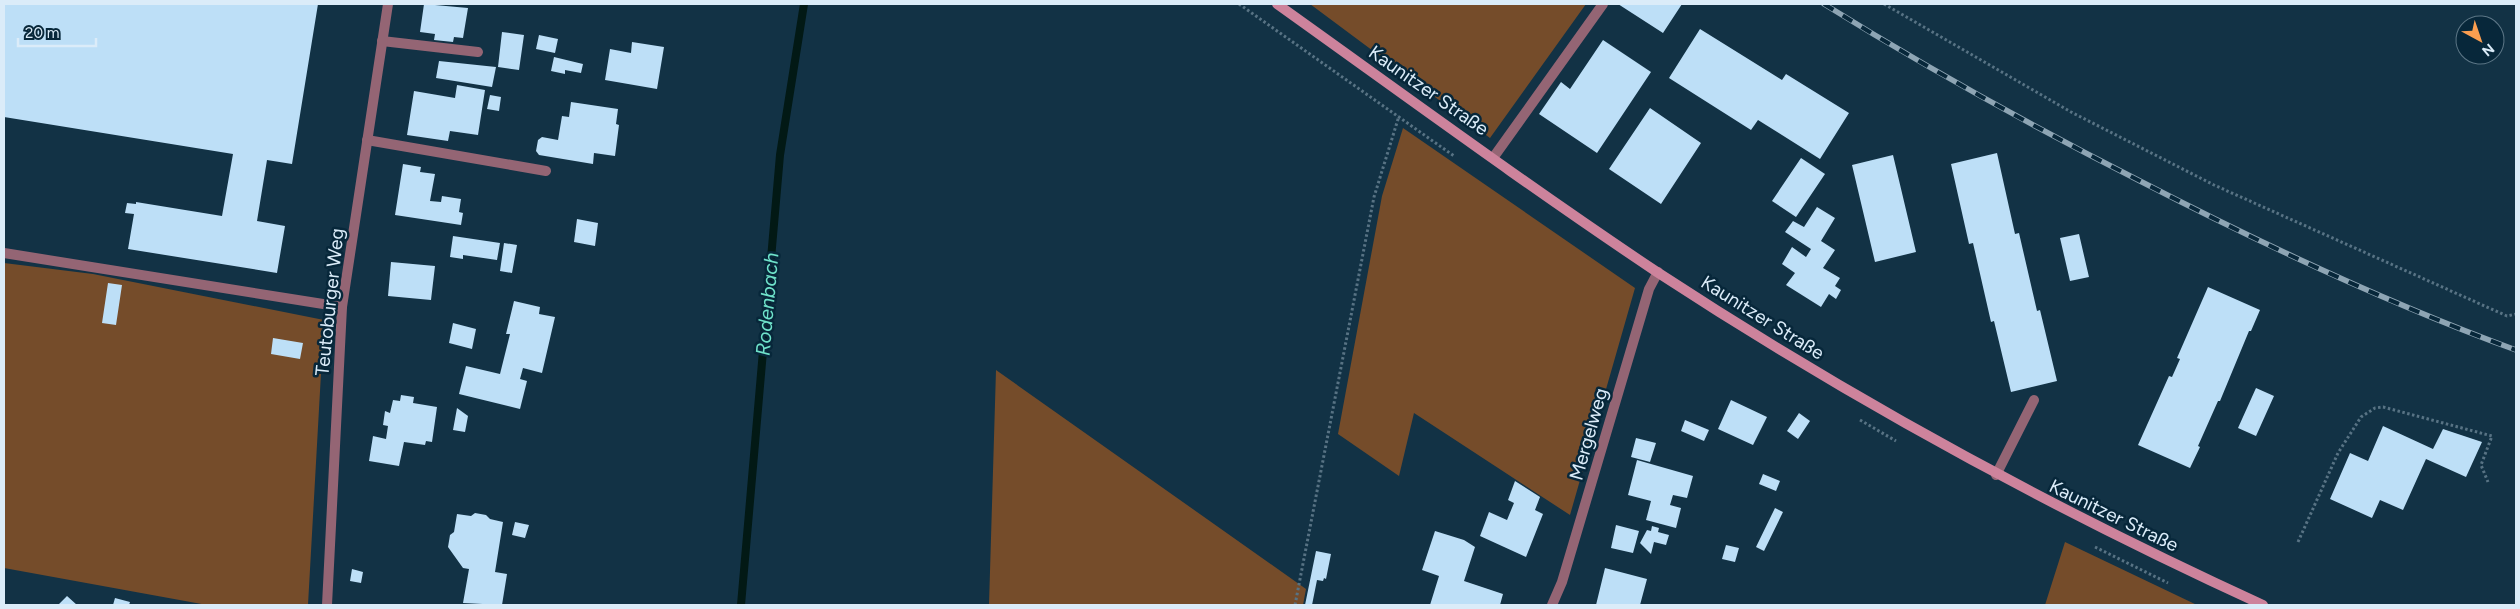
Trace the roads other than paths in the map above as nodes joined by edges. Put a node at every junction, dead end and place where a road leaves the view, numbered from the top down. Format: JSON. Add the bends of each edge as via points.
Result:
{"nodes":[{"id":1,"x":388,"y":4,"type":"edge"},
{"id":2,"x":1277,"y":4,"type":"edge"},
{"id":3,"x":1603,"y":4,"type":"edge"},
{"id":4,"x":382,"y":41,"type":"junction"},
{"id":5,"x":478,"y":52,"type":"dead end"},
{"id":6,"x":367,"y":140,"type":"junction"},
{"id":7,"x":1493,"y":158,"type":"junction"},
{"id":8,"x":546,"y":171,"type":"dead end"},
{"id":9,"x":4,"y":253,"type":"edge"},
{"id":10,"x":1658,"y":272,"type":"junction"},
{"id":11,"x":342,"y":307,"type":"junction"},
{"id":12,"x":2034,"y":400,"type":"dead end"},
{"id":13,"x":1996,"y":475,"type":"junction"},
{"id":14,"x":326,"y":605,"type":"edge"},
{"id":15,"x":1552,"y":605,"type":"edge"},
{"id":16,"x":2263,"y":605,"type":"edge"}],
"edges":[{"from":1,"to":4,"type":"street","name":"Teutoburger Weg"},
{"from":2,"to":7,"type":"street","name":"Kaunitzer Straße"},
{"from":3,"to":7,"type":"street"},
{"from":4,"to":5,"type":"street"},
{"from":4,"to":6,"type":"street","name":"Teutoburger Weg"},
{"from":6,"to":8,"type":"street"},
{"from":6,"to":11,"type":"street","name":"Teutoburger Weg"},
{"from":7,"to":10,"type":"street","name":"Kaunitzer Straße"},
{"from":9,"to":11,"type":"street"},
{"from":10,"to":13,"type":"street","name":"Kaunitzer Straße","via":[[1883,411]]},
{"from":10,"to":15,"type":"street","name":"Mergelweg","via":[[1649,289],[1562,582]]},
{"from":11,"to":14,"type":"street","name":"Teutoburger Weg"},
{"from":12,"to":13,"type":"street"},
{"from":13,"to":16,"type":"street","name":"Kaunitzer Straße"}]}
